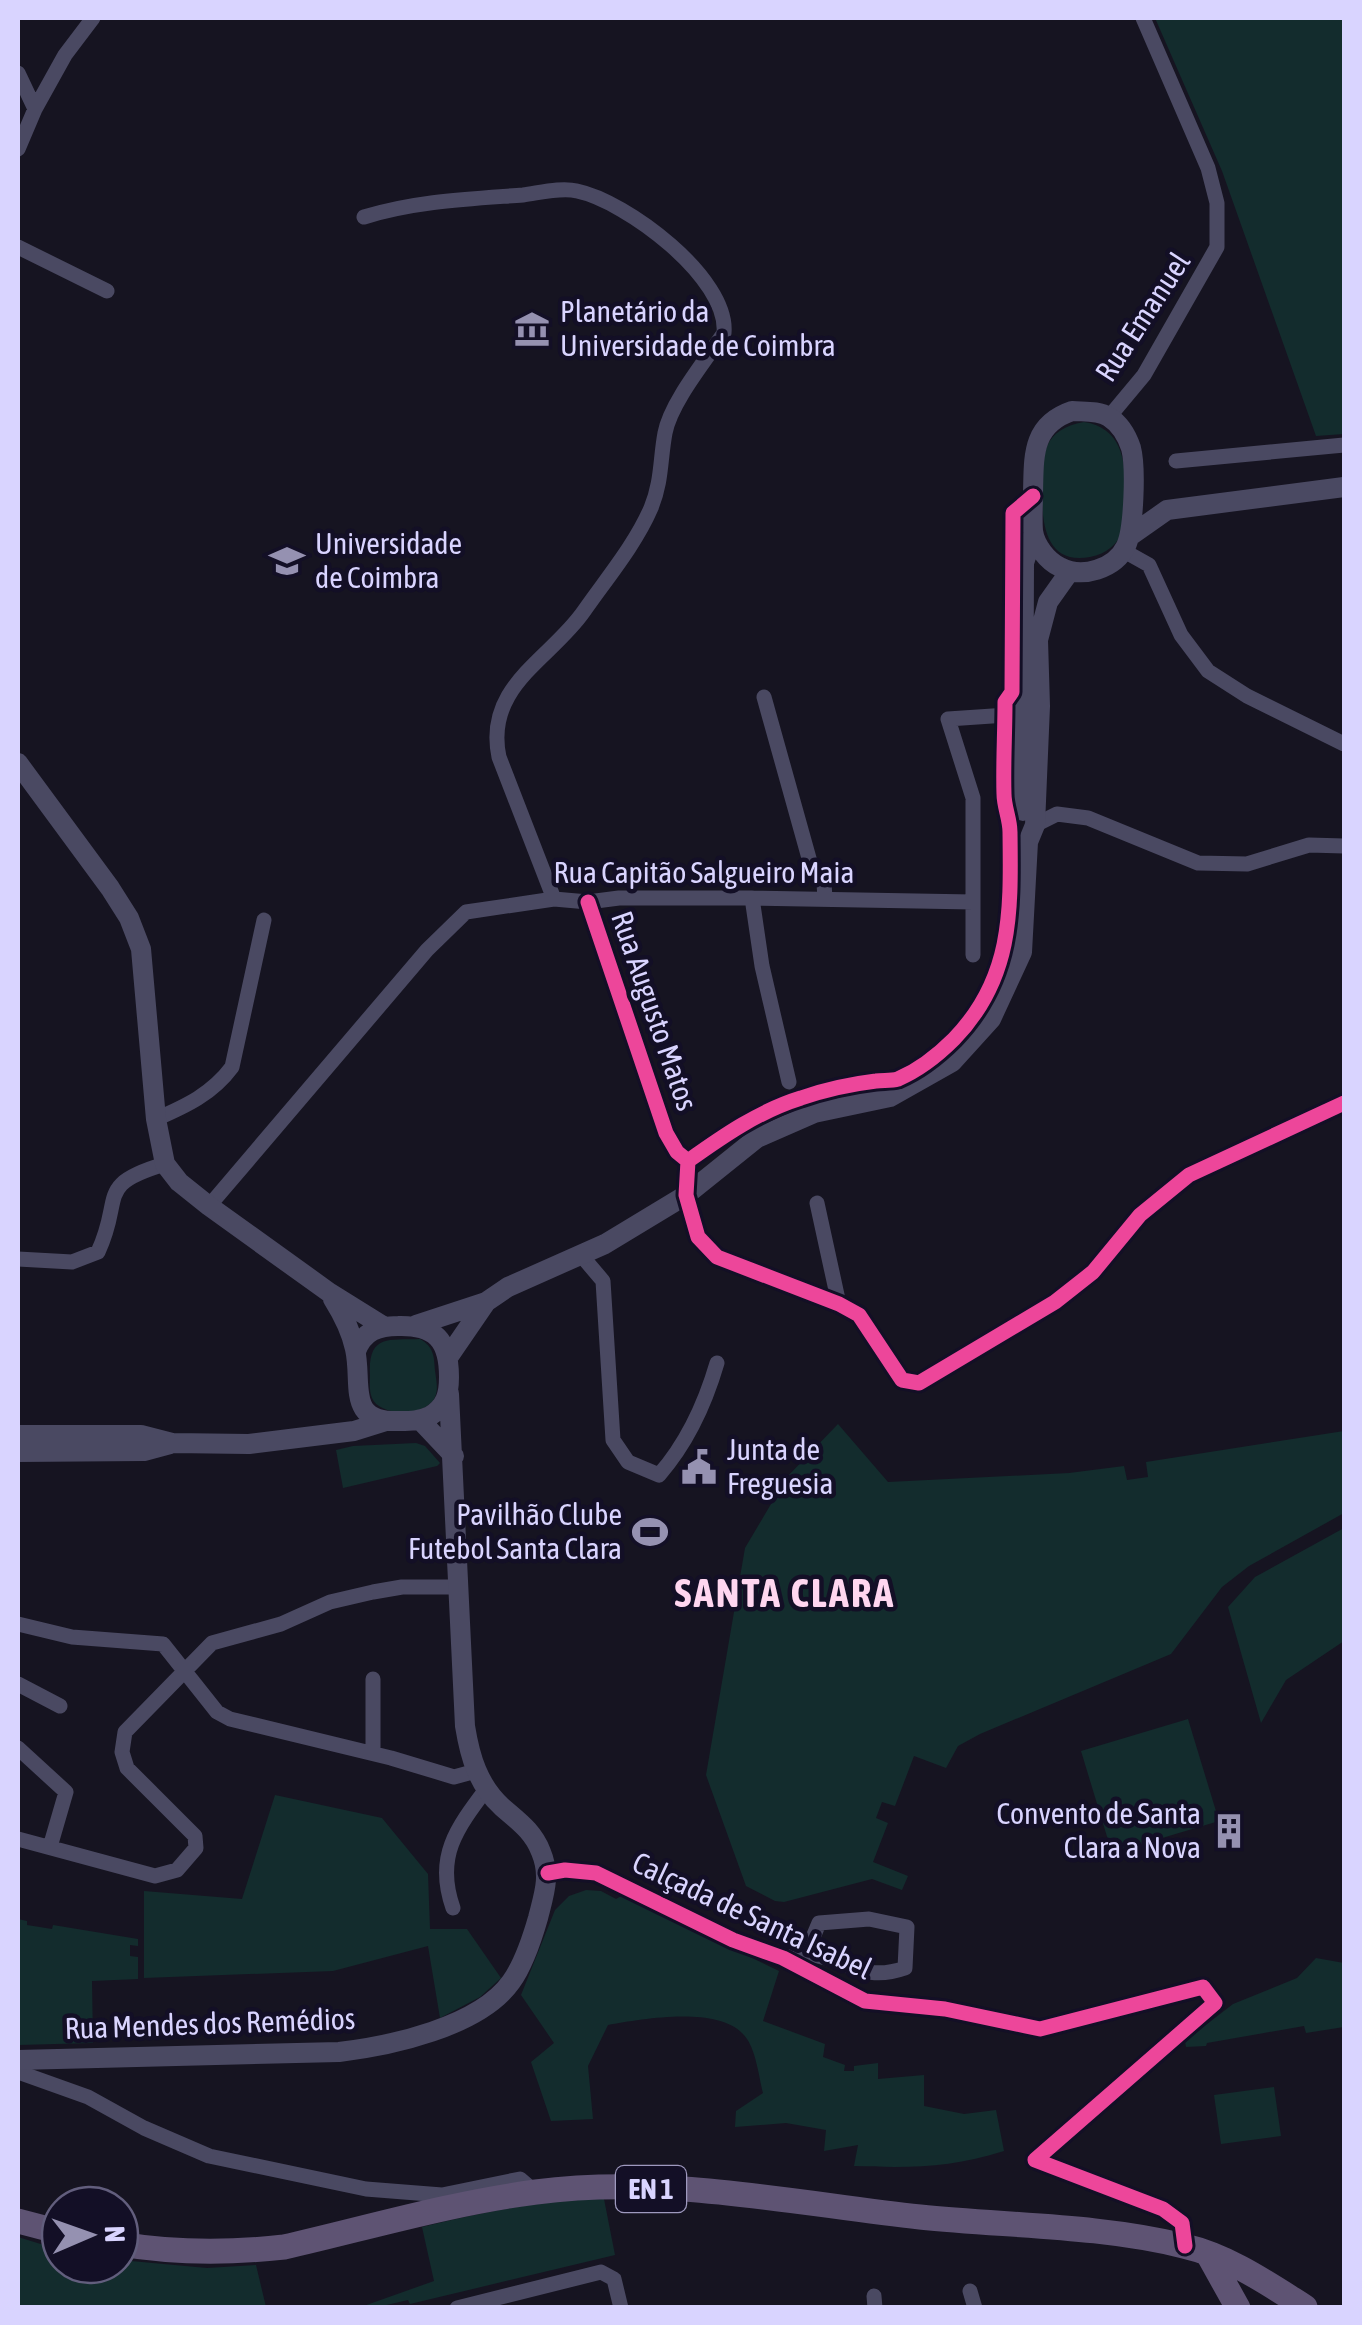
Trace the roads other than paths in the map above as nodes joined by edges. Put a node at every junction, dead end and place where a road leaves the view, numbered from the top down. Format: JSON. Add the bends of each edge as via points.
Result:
{"nodes":[{"id":1,"x":71,"y":18,"type":"edge"},
{"id":2,"x":93,"y":18,"type":"edge"},
{"id":3,"x":1143,"y":18,"type":"edge"},
{"id":4,"x":79,"y":34,"type":"junction"},
{"id":5,"x":18,"y":73,"type":"edge"},
{"id":6,"x":35,"y":108,"type":"junction"},
{"id":7,"x":18,"y":149,"type":"edge"},
{"id":8,"x":364,"y":217,"type":"dead end"},
{"id":9,"x":18,"y":247,"type":"edge"},
{"id":10,"x":107,"y":291,"type":"dead end"},
{"id":11,"x":1109,"y":417,"type":"junction"},
{"id":12,"x":1344,"y":445,"type":"edge"},
{"id":13,"x":1176,"y":461,"type":"dead end"},
{"id":14,"x":1344,"y":487,"type":"edge"},
{"id":15,"x":1132,"y":500,"type":"junction"},
{"id":16,"x":1167,"y":510,"type":"junction"},
{"id":17,"x":1033,"y":534,"type":"junction"},
{"id":18,"x":1127,"y":543,"type":"junction"},
{"id":19,"x":1070,"y":571,"type":"junction"},
{"id":20,"x":764,"y":697,"type":"dead end"},
{"id":21,"x":1031,"y":710,"type":"junction"},
{"id":22,"x":1344,"y":744,"type":"edge"},
{"id":23,"x":18,"y":764,"type":"edge"},
{"id":24,"x":1032,"y":834,"type":"junction"},
{"id":25,"x":1344,"y":846,"type":"edge"},
{"id":26,"x":752,"y":898,"type":"junction"},
{"id":27,"x":554,"y":899,"type":"junction"},
{"id":28,"x":824,"y":899,"type":"junction"},
{"id":29,"x":588,"y":902,"type":"junction"},
{"id":30,"x":973,"y":902,"type":"junction"},
{"id":31,"x":264,"y":920,"type":"dead end"},
{"id":32,"x":973,"y":955,"type":"dead end"},
{"id":33,"x":790,"y":1082,"type":"dead end"},
{"id":34,"x":1344,"y":1103,"type":"edge"},
{"id":35,"x":156,"y":1119,"type":"junction"},
{"id":36,"x":165,"y":1164,"type":"junction"},
{"id":37,"x":686,"y":1195,"type":"junction"},
{"id":38,"x":817,"y":1202,"type":"dead end"},
{"id":39,"x":209,"y":1206,"type":"junction"},
{"id":40,"x":581,"y":1255,"type":"junction"},
{"id":41,"x":18,"y":1259,"type":"edge"},
{"id":42,"x":330,"y":1293,"type":"junction"},
{"id":43,"x":486,"y":1302,"type":"junction"},
{"id":44,"x":839,"y":1304,"type":"junction"},
{"id":45,"x":416,"y":1325,"type":"junction"},
{"id":46,"x":383,"y":1326,"type":"junction"},
{"id":47,"x":356,"y":1352,"type":"junction"},
{"id":48,"x":449,"y":1356,"type":"junction"},
{"id":49,"x":717,"y":1363,"type":"dead end"},
{"id":50,"x":449,"y":1394,"type":"junction"},
{"id":51,"x":358,"y":1397,"type":"junction"},
{"id":52,"x":420,"y":1420,"type":"junction"},
{"id":53,"x":386,"y":1421,"type":"junction"},
{"id":54,"x":326,"y":1432,"type":"junction"},
{"id":55,"x":18,"y":1435,"type":"edge"},
{"id":56,"x":80,"y":1443,"type":"junction"},
{"id":57,"x":18,"y":1452,"type":"edge"},
{"id":58,"x":454,"y":1456,"type":"junction"},
{"id":59,"x":460,"y":1587,"type":"junction"},
{"id":60,"x":18,"y":1624,"type":"edge"},
{"id":61,"x":186,"y":1670,"type":"junction"},
{"id":62,"x":374,"y":1679,"type":"dead end"},
{"id":63,"x":18,"y":1684,"type":"edge"},
{"id":64,"x":60,"y":1706,"type":"dead end"},
{"id":65,"x":18,"y":1748,"type":"edge"},
{"id":66,"x":373,"y":1753,"type":"junction"},
{"id":67,"x":481,"y":1780,"type":"junction"},
{"id":68,"x":18,"y":1839,"type":"edge"},
{"id":69,"x":50,"y":1848,"type":"junction"},
{"id":70,"x":548,"y":1873,"type":"junction"},
{"id":71,"x":453,"y":1908,"type":"dead end"},
{"id":72,"x":806,"y":1954,"type":"junction"},
{"id":73,"x":783,"y":1958,"type":"junction"},
{"id":74,"x":18,"y":2060,"type":"edge"},
{"id":75,"x":18,"y":2072,"type":"edge"},
{"id":76,"x":536,"y":2192,"type":"junction"},
{"id":77,"x":1185,"y":2246,"type":"junction"},
{"id":78,"x":140,"y":2247,"type":"edge"},
{"id":79,"x":1210,"y":2256,"type":"junction"},
{"id":80,"x":1306,"y":2307,"type":"edge"},
{"id":81,"x":457,"y":2308,"type":"edge"},
{"id":82,"x":620,"y":2308,"type":"edge"},
{"id":83,"x":1238,"y":2308,"type":"edge"},
{"id":84,"x":1288,"y":2308,"type":"edge"}],
"edges":[{"from":1,"to":4,"type":"street"},
{"from":2,"to":4,"type":"street"},
{"from":3,"to":11,"type":"street","name":"Rua Emanuel","via":[[1208,168],[1218,246],[1144,374]]},
{"from":4,"to":6,"type":"street"},
{"from":5,"to":6,"type":"street"},
{"from":6,"to":7,"type":"street"},
{"from":8,"to":27,"type":"street","via":[[402,205],[577,190],[644,222],[668,242],[699,274],[724,324],[672,412],[659,486],[641,530],[574,626],[522,673],[503,711],[499,757]]},
{"from":9,"to":10,"type":"street"},
{"from":11,"to":15,"type":"street","via":[[1132,452]]},
{"from":11,"to":17,"type":"street","via":[[1072,412],[1042,432],[1034,451]]},
{"from":12,"to":13,"type":"street"},
{"from":14,"to":16,"type":"street"},
{"from":15,"to":16,"type":"street"},
{"from":15,"to":18,"type":"street"},
{"from":16,"to":18,"type":"street"},
{"from":17,"to":19,"type":"street","via":[[1056,566]]},
{"from":17,"to":21,"type":"street","via":[[1024,563]]},
{"from":18,"to":19,"type":"street","via":[[1107,566]]},
{"from":18,"to":22,"type":"street","via":[[1149,566],[1180,636],[1208,670]]},
{"from":19,"to":21,"type":"street","via":[[1048,602]]},
{"from":20,"to":28,"type":"street"},
{"from":21,"to":24,"type":"street","via":[[1023,825]]},
{"from":21,"to":30,"type":"street","via":[[948,718],[973,798]]},
{"from":23,"to":35,"type":"street","via":[[110,888],[135,934],[146,984]]},
{"from":24,"to":25,"type":"street","via":[[1058,814],[1088,818],[1198,863],[1247,864],[1309,845]]},
{"from":24,"to":37,"type":"street","via":[[1022,952],[991,1018],[952,1062],[890,1097],[814,1113],[757,1138]]},
{"from":26,"to":28,"type":"street","name":"Rua Capitão Salgueiro Maia"},
{"from":26,"to":29,"type":"street","name":"Rua Capitão Salgueiro Maia"},
{"from":26,"to":33,"type":"street"},
{"from":27,"to":29,"type":"street","name":"Rua Capitão Salgueiro Maia"},
{"from":27,"to":39,"type":"street","name":"Rua Capitão Salgueiro Maia","via":[[466,912],[457,920]]},
{"from":28,"to":30,"type":"street","name":"Rua Capitão Salgueiro Maia"},
{"from":29,"to":37,"type":"street","name":"Rua Augusto Matos","via":[[666,1133],[688,1161]]},
{"from":30,"to":32,"type":"street"},
{"from":31,"to":35,"type":"street","via":[[232,1068],[218,1086]]},
{"from":34,"to":44,"type":"street","name":"Rua Augusto Matos","via":[[1189,1175],[1140,1214],[1094,1272],[1055,1302],[919,1382],[902,1380],[859,1315]]},
{"from":35,"to":36,"type":"street"},
{"from":36,"to":39,"type":"street"},
{"from":36,"to":41,"type":"street","via":[[136,1172],[116,1188],[98,1252],[72,1262]]},
{"from":37,"to":40,"type":"street"},
{"from":37,"to":44,"type":"street","name":"Rua Augusto Matos","via":[[698,1237],[717,1257]]},
{"from":38,"to":44,"type":"street"},
{"from":39,"to":42,"type":"street"},
{"from":40,"to":43,"type":"street"},
{"from":40,"to":49,"type":"street","via":[[603,1281],[613,1440],[628,1462],[660,1475],[707,1396]]},
{"from":42,"to":46,"type":"street"},
{"from":42,"to":47,"type":"street"},
{"from":43,"to":45,"type":"street"},
{"from":43,"to":48,"type":"street"},
{"from":45,"to":46,"type":"street"},
{"from":45,"to":48,"type":"street","via":[[436,1335]]},
{"from":46,"to":47,"type":"street","via":[[364,1337]]},
{"from":47,"to":51,"type":"street"},
{"from":48,"to":50,"type":"street"},
{"from":50,"to":52,"type":"street"},
{"from":50,"to":58,"type":"street"},
{"from":51,"to":53,"type":"street","via":[[366,1412]]},
{"from":51,"to":54,"type":"street"},
{"from":52,"to":53,"type":"street"},
{"from":52,"to":58,"type":"street"},
{"from":53,"to":54,"type":"street"},
{"from":54,"to":56,"type":"street","via":[[249,1444],[172,1443],[141,1435]]},
{"from":55,"to":56,"type":"street"},
{"from":56,"to":57,"type":"street"},
{"from":58,"to":59,"type":"street"},
{"from":59,"to":61,"type":"street","via":[[402,1587],[330,1602],[212,1643]]},
{"from":59,"to":67,"type":"street","via":[[465,1726]]},
{"from":60,"to":61,"type":"street","via":[[72,1638],[163,1644]]},
{"from":61,"to":66,"type":"street","via":[[230,1719]]},
{"from":61,"to":69,"type":"street","via":[[125,1732],[122,1752],[127,1768],[195,1836],[196,1848],[177,1870],[155,1876]]},
{"from":62,"to":66,"type":"street"},
{"from":63,"to":64,"type":"street"},
{"from":65,"to":69,"type":"street","via":[[66,1792]]},
{"from":66,"to":67,"type":"street"},
{"from":67,"to":70,"type":"street","via":[[533,1834]]},
{"from":67,"to":71,"type":"street","via":[[448,1853],[444,1884]]},
{"from":68,"to":69,"type":"street"},
{"from":70,"to":73,"type":"street","name":"Calçada de Santa Isabel","via":[[596,1873]]},
{"from":70,"to":74,"type":"street","name":"Rua Mendes dos Remédios","via":[[536,1927],[510,1983],[458,2020],[387,2046]]},
{"from":72,"to":72,"type":"street","via":[[864,1974],[887,1974],[906,1968],[906,1927],[869,1919],[819,1923]]},
{"from":72,"to":73,"type":"street"},
{"from":73,"to":77,"type":"street","name":"Calçada de Santa Isabel","via":[[865,2002],[946,2008],[1040,2029],[1203,1986],[1215,2002],[1036,2160],[1178,2218]]},
{"from":75,"to":76,"type":"street","via":[[88,2097],[209,2156],[366,2189],[442,2195],[520,2179]]},
{"from":76,"to":77,"type":"main road","number":"EN 1","via":[[720,2191]]},
{"from":76,"to":78,"type":"main road","number":"EN 1","via":[[284,2247]]},
{"from":77,"to":79,"type":"main road","number":"EN 1"},
{"from":79,"to":80,"type":"main road","number":"EN 1"},
{"from":79,"to":83,"type":"main road"},
{"from":80,"to":84,"type":"main road","number":"EN 1"},
{"from":81,"to":82,"type":"street","via":[[601,2272],[614,2279]]}]}
